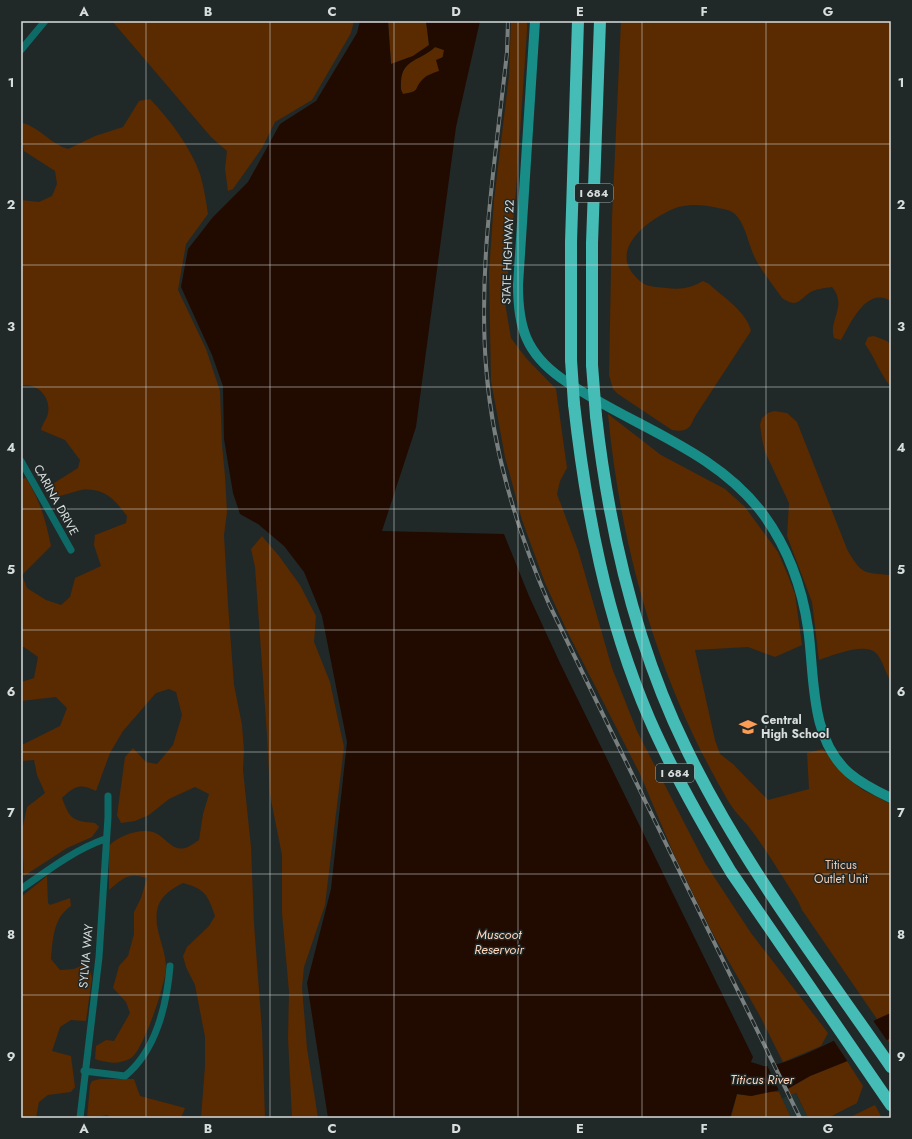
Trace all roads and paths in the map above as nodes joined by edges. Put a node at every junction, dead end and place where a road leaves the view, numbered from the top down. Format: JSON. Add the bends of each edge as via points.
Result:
{"nodes":[{"id":1,"x":45,"y":21,"type":"edge"},
{"id":2,"x":534,"y":21,"type":"edge"},
{"id":3,"x":578,"y":21,"type":"edge"},
{"id":4,"x":600,"y":21,"type":"edge"},
{"id":5,"x":21,"y":50,"type":"edge"},
{"id":6,"x":21,"y":461,"type":"edge"},
{"id":7,"x":71,"y":550,"type":"dead end"},
{"id":8,"x":108,"y":796,"type":"dead end"},
{"id":9,"x":891,"y":798,"type":"edge"},
{"id":10,"x":105,"y":839,"type":"junction"},
{"id":11,"x":21,"y":889,"type":"edge"},
{"id":12,"x":170,"y":966,"type":"dead end"},
{"id":13,"x":891,"y":1067,"type":"edge"},
{"id":14,"x":84,"y":1071,"type":"junction"},
{"id":15,"x":891,"y":1105,"type":"edge"},
{"id":16,"x":80,"y":1118,"type":"edge"}],
"edges":[{"from":1,"to":5,"type":"street"},
{"from":2,"to":9,"type":"main road","name":"STATE HIGHWAY 22","via":[[518,285],[519,311],[525,336],[540,361],[564,381],[721,471],[745,492],[771,526],[799,585],[808,629],[822,732],[835,756],[849,773],[870,788]]},
{"from":3,"to":15,"type":"highway","number":"I 684","bridge":true,"via":[[571,250],[571,360],[586,498],[601,571],[618,634],[649,717],[687,796],[731,872]]},
{"from":4,"to":13,"type":"highway","number":"I 684","bridge":true,"via":[[592,242],[592,365],[608,502],[626,587],[668,708],[685,748],[726,824]]},
{"from":6,"to":7,"type":"street","name":"CARINA DRIVE"},
{"from":8,"to":10,"type":"street","name":"SYLVIA WAY"},
{"from":10,"to":11,"type":"street","via":[[89,844],[68,856]]},
{"from":10,"to":14,"type":"street","name":"SYLVIA WAY","via":[[99,957]]},
{"from":12,"to":14,"type":"street","via":[[166,1004],[146,1052],[136,1067],[125,1076]]},
{"from":14,"to":16,"type":"street","name":"SYLVIA WAY"}]}
